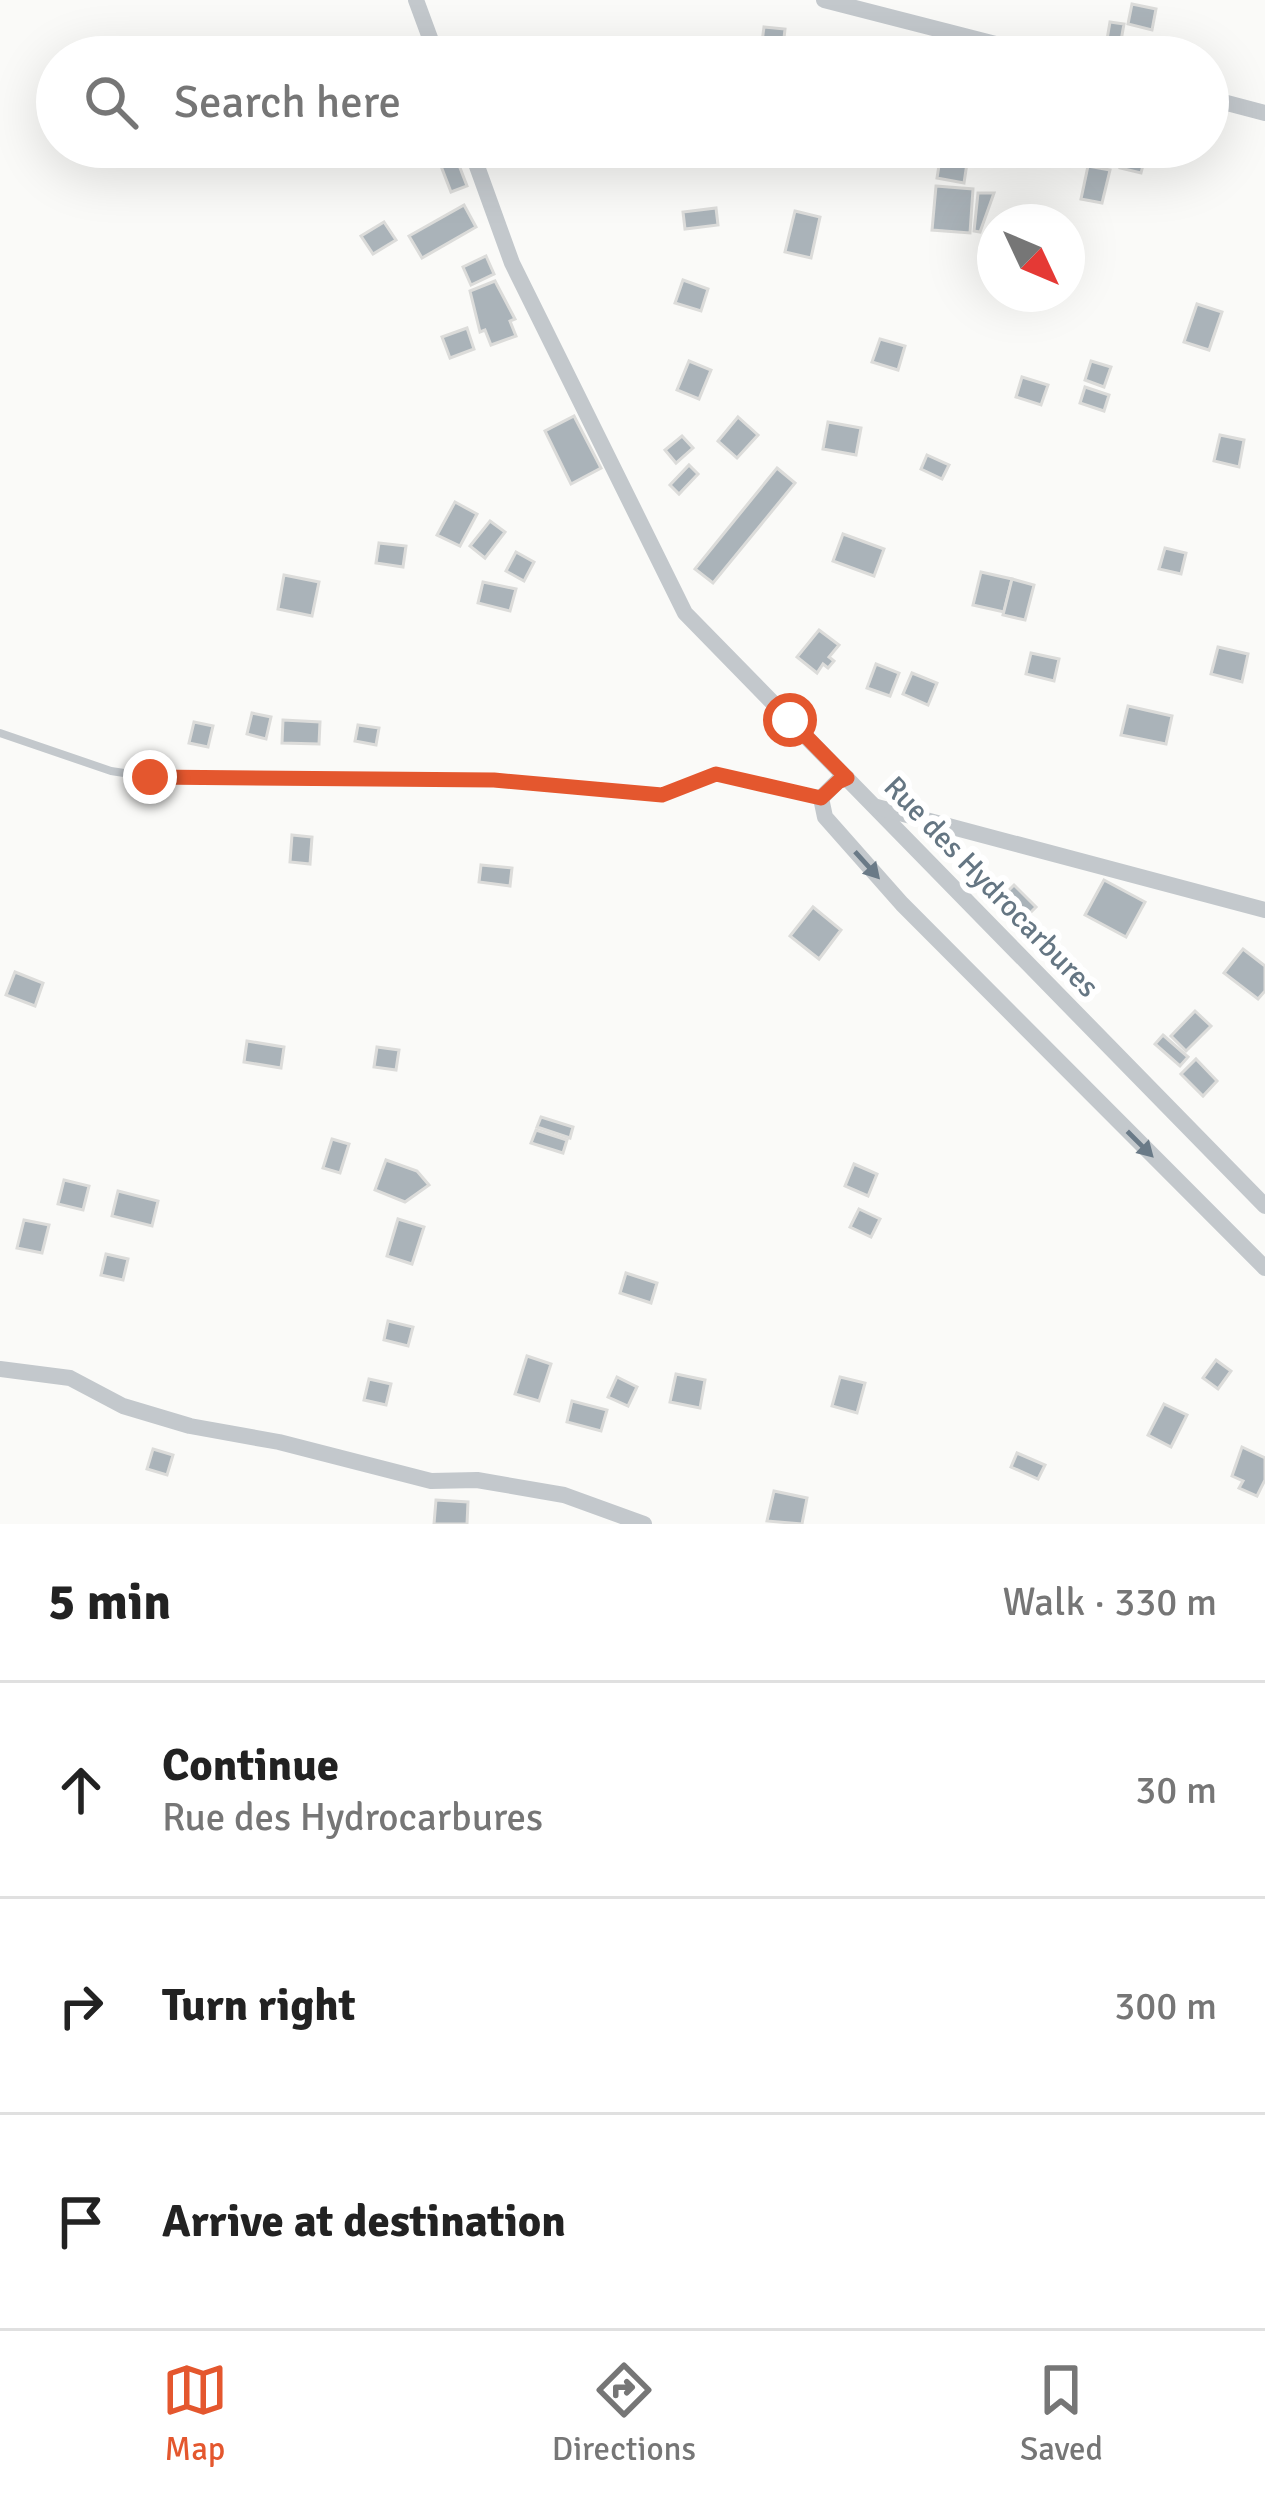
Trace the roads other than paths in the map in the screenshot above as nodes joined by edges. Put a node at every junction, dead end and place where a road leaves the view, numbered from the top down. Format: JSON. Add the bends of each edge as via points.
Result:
{"nodes":[{"id":1,"x":416,"y":0,"type":"edge"},
{"id":2,"x":824,"y":0,"type":"edge"},
{"id":3,"x":429,"y":36,"type":"edge"},
{"id":4,"x":964,"y":36,"type":"edge"},
{"id":5,"x":1229,"y":104,"type":"edge"},
{"id":6,"x":1265,"y":113,"type":"edge"},
{"id":7,"x":478,"y":168,"type":"edge"},
{"id":8,"x":0,"y":733,"type":"edge"},
{"id":9,"x":847,"y":778,"type":"junction"},
{"id":10,"x":821,"y":798,"type":"junction"},
{"id":11,"x":875,"y":807,"type":"junction"},
{"id":12,"x":1265,"y":910,"type":"edge"},
{"id":13,"x":1265,"y":1206,"type":"edge"},
{"id":14,"x":1265,"y":1268,"type":"edge"},
{"id":15,"x":0,"y":1369,"type":"edge"},
{"id":16,"x":644,"y":1524,"type":"edge"}],
"edges":[{"from":1,"to":3,"type":"street"},
{"from":2,"to":4,"type":"street"},
{"from":5,"to":6,"type":"street"},
{"from":7,"to":9,"type":"street","name":"Rue des Hydrocarbures","via":[[512,263],[685,613]]},
{"from":8,"to":10,"type":"lane","via":[[150,777],[494,780],[662,795],[716,774]]},
{"from":9,"to":10,"type":"street"},
{"from":9,"to":11,"type":"street","name":"Rue des Hydrocarbures"},
{"from":10,"to":14,"type":"street","one_way":true,"via":[[825,817],[902,904]]},
{"from":11,"to":12,"type":"street"},
{"from":11,"to":13,"type":"street","name":"Rue des Hydrocarbures"},
{"from":15,"to":16,"type":"street","via":[[70,1378],[123,1406],[190,1426],[430,1480],[564,1495]]}]}
